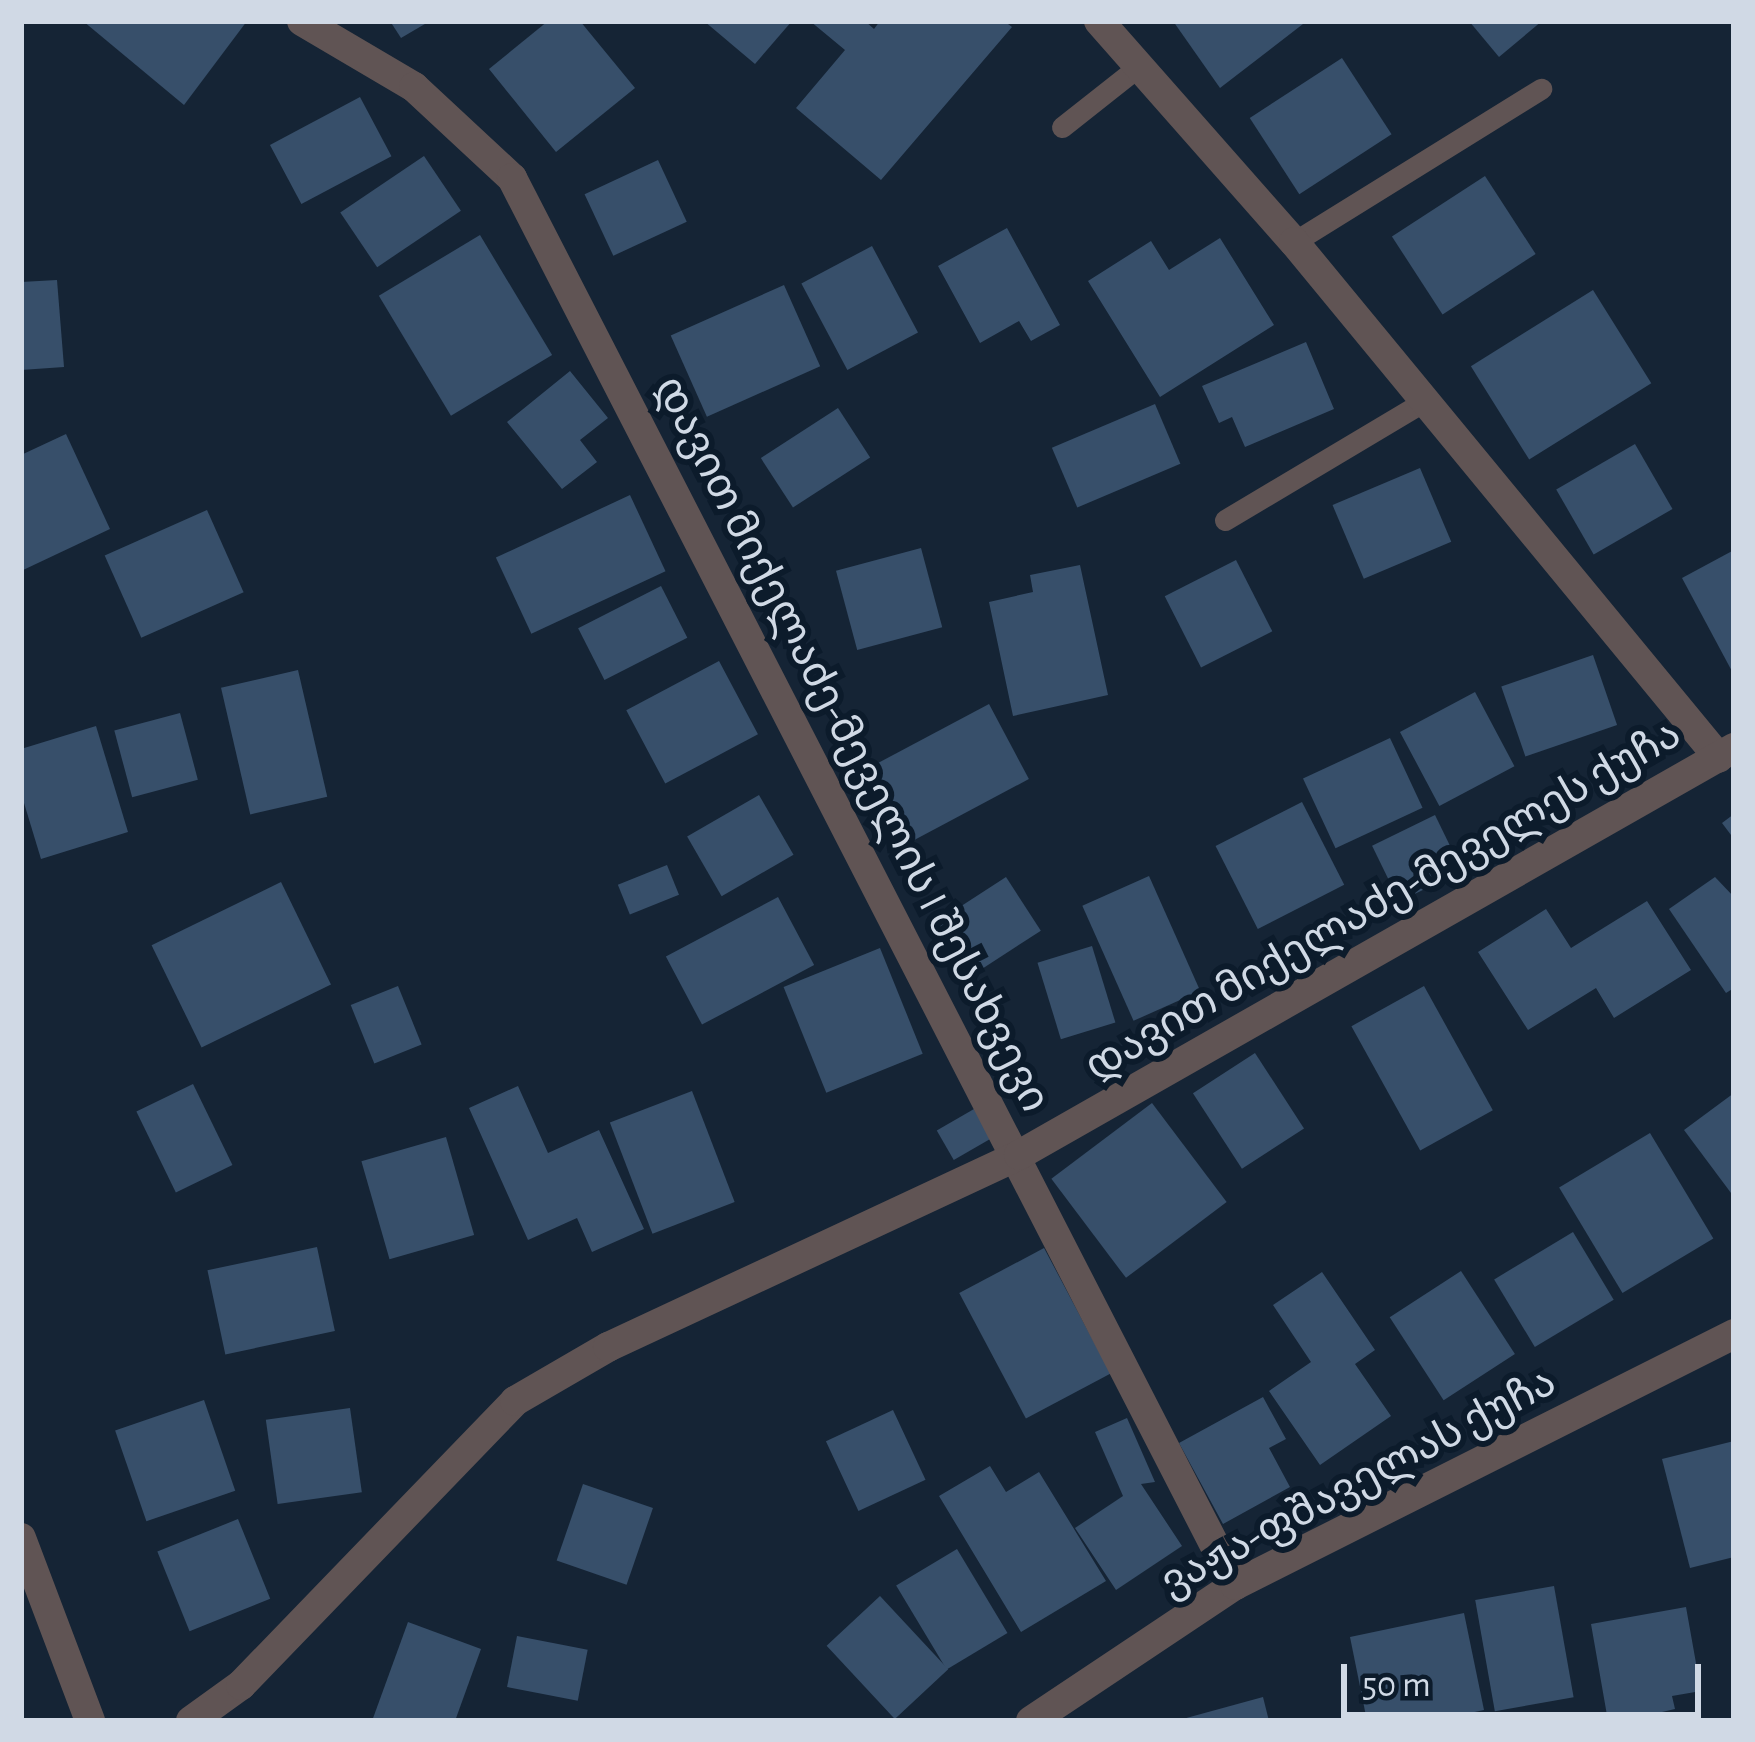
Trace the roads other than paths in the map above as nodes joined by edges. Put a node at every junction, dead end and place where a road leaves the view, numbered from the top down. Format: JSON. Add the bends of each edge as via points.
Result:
{"nodes":[{"id":1,"x":302,"y":21,"type":"edge"},
{"id":2,"x":1099,"y":21,"type":"edge"},
{"id":3,"x":1138,"y":67,"type":"junction"},
{"id":4,"x":1540,"y":89,"type":"dead end"},
{"id":5,"x":1062,"y":128,"type":"dead end"},
{"id":6,"x":1294,"y":242,"type":"junction"},
{"id":7,"x":1421,"y":403,"type":"junction"},
{"id":8,"x":1226,"y":520,"type":"dead end"},
{"id":9,"x":1726,"y":753,"type":"edge"},
{"id":10,"x":1018,"y":1155,"type":"junction"},
{"id":11,"x":1734,"y":1334,"type":"edge"},
{"id":12,"x":21,"y":1538,"type":"edge"},
{"id":13,"x":1235,"y":1585,"type":"junction"},
{"id":14,"x":90,"y":1721,"type":"edge"},
{"id":15,"x":191,"y":1721,"type":"edge"},
{"id":16,"x":1031,"y":1721,"type":"edge"}],
"edges":[{"from":1,"to":10,"type":"street","name":"დავით მიქელაძე-მეველის I შესახვევი","via":[[415,87],[512,178]]},
{"from":2,"to":3,"type":"street"},
{"from":3,"to":5,"type":"lane"},
{"from":3,"to":6,"type":"street"},
{"from":4,"to":6,"type":"lane"},
{"from":6,"to":7,"type":"street"},
{"from":7,"to":8,"type":"lane"},
{"from":7,"to":9,"type":"street"},
{"from":9,"to":10,"type":"street","name":"დავით მიქელაძე-მეველეს ქუჩა"},
{"from":10,"to":13,"type":"street","name":"დავით მიქელაძე-მეველის I შესახვევი"},
{"from":10,"to":15,"type":"street","name":"დავით მიქელაძე-მეველეს ქუჩა","via":[[608,1346],[515,1401],[241,1684]]},
{"from":11,"to":13,"type":"street","name":"ვაჟა-ფშაველას ქუჩა"},
{"from":12,"to":14,"type":"street"},
{"from":13,"to":16,"type":"street","name":"ვაჟა-ფშაველას ქუჩა"}]}
